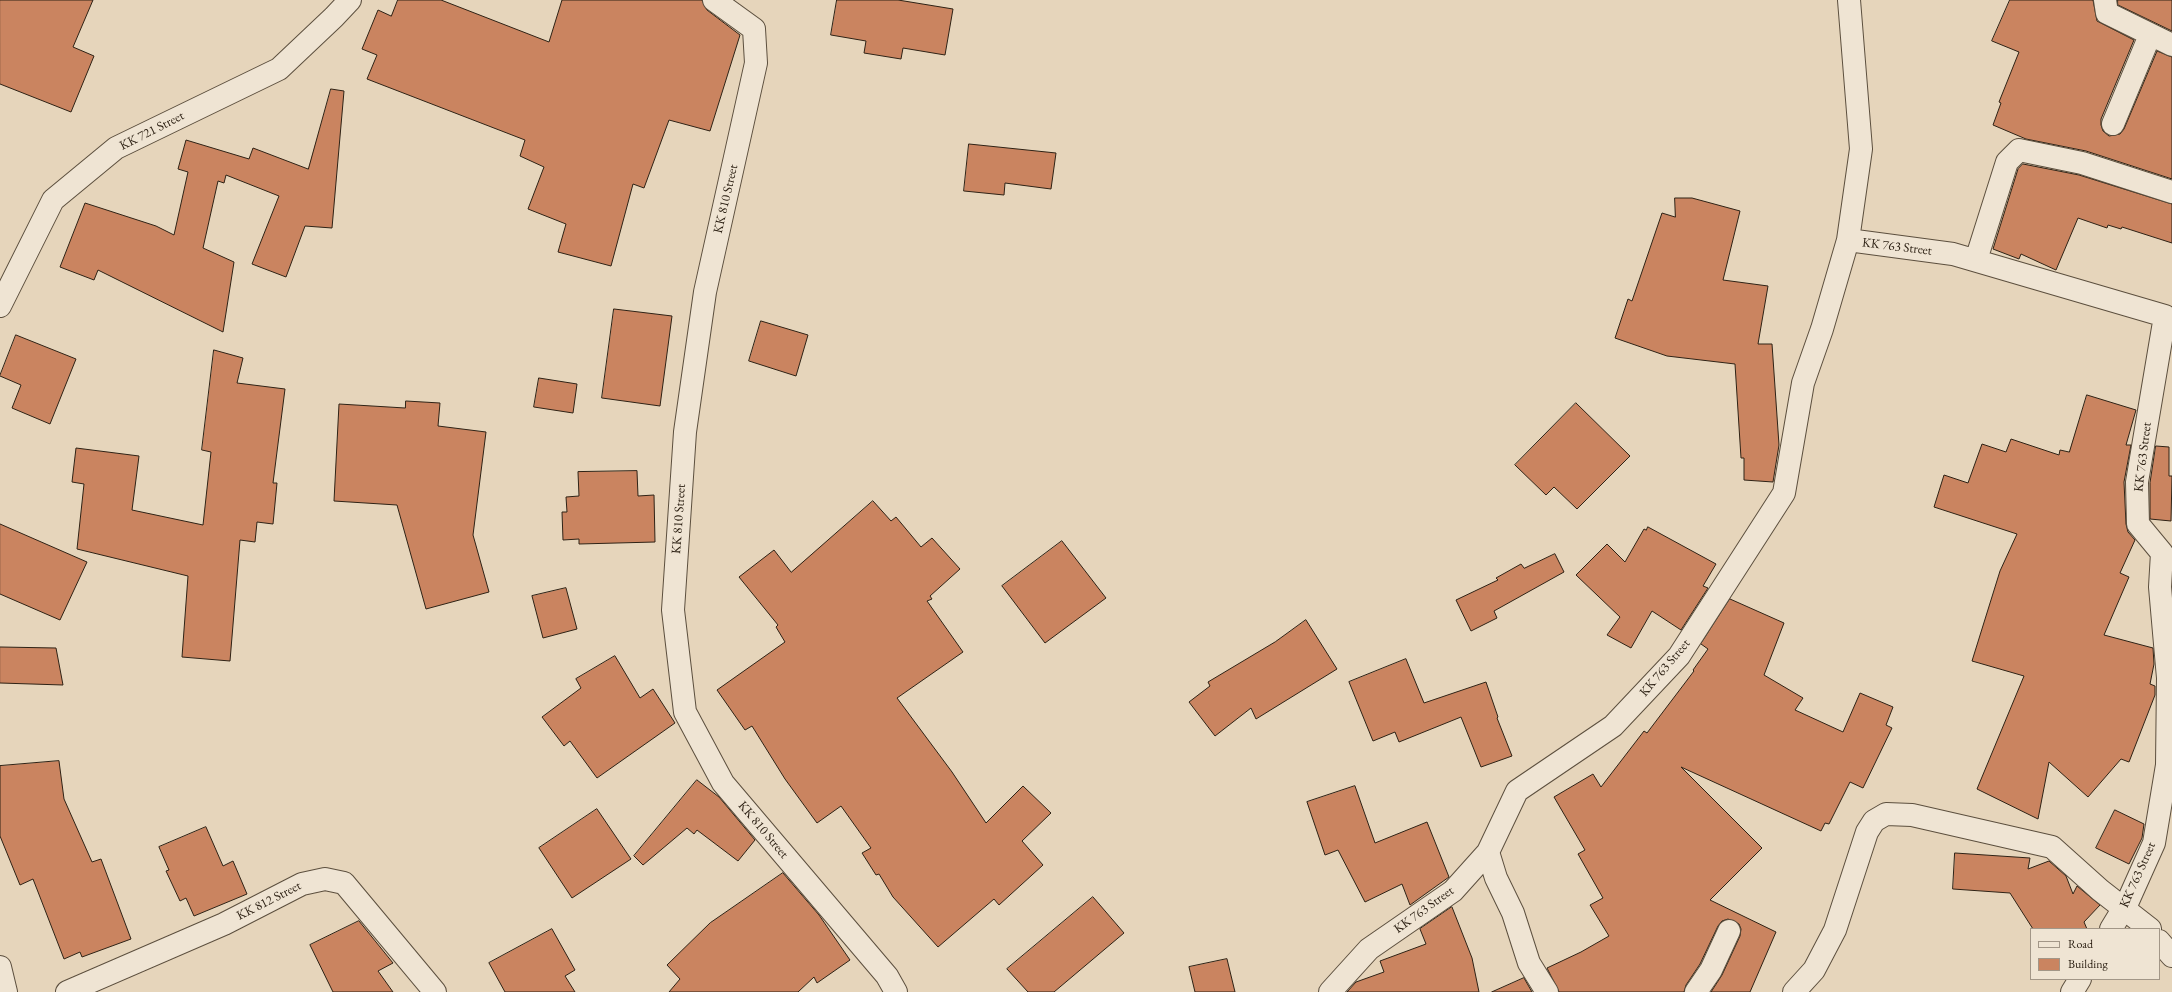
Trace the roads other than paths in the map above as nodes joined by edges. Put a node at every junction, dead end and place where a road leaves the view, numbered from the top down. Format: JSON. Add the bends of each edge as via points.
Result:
{"nodes":[{"id":1,"x":350,"y":0,"type":"edge"},
{"id":2,"x":714,"y":0,"type":"edge"},
{"id":3,"x":1849,"y":0,"type":"edge"},
{"id":4,"x":2105,"y":0,"type":"edge"},
{"id":5,"x":2150,"y":35,"type":"junction"},
{"id":6,"x":2172,"y":45,"type":"edge"},
{"id":7,"x":2112,"y":124,"type":"dead end"},
{"id":8,"x":2172,"y":192,"type":"edge"},
{"id":9,"x":1848,"y":240,"type":"junction"},
{"id":10,"x":1976,"y":260,"type":"junction"},
{"id":11,"x":0,"y":306,"type":"edge"},
{"id":12,"x":2170,"y":315,"type":"edge"},
{"id":13,"x":2168,"y":627,"type":"edge"},
{"id":14,"x":1488,"y":852,"type":"junction"},
{"id":15,"x":2124,"y":909,"type":"junction"},
{"id":16,"x":2112,"y":928,"type":"edge"},
{"id":17,"x":2149,"y":928,"type":"edge"},
{"id":18,"x":1729,"y":931,"type":"dead end"},
{"id":19,"x":2160,"y":942,"type":"edge"},
{"id":20,"x":2172,"y":956,"type":"edge"},
{"id":21,"x":0,"y":967,"type":"edge"},
{"id":22,"x":2079,"y":980,"type":"edge"},
{"id":23,"x":6,"y":992,"type":"edge"},
{"id":24,"x":67,"y":992,"type":"edge"},
{"id":25,"x":435,"y":992,"type":"edge"},
{"id":26,"x":896,"y":992,"type":"edge"},
{"id":27,"x":1330,"y":992,"type":"edge"},
{"id":28,"x":1548,"y":992,"type":"edge"},
{"id":29,"x":1696,"y":992,"type":"edge"},
{"id":30,"x":1794,"y":992,"type":"edge"},
{"id":31,"x":2072,"y":992,"type":"edge"}],
"edges":[{"from":1,"to":11,"type":"street","name":"KK 721 Street","via":[[279,69],[116,148],[53,200]]},
{"from":2,"to":26,"type":"street","name":"KK 810 Street","via":[[754,29],[756,63],[706,292],[685,432],[673,610],[685,712],[723,783],[887,976]]},
{"from":3,"to":9,"type":"street","name":"KK 763 Street","via":[[1861,149]]},
{"from":4,"to":5,"type":"street","via":[[2107,13]]},
{"from":5,"to":6,"type":"street"},
{"from":5,"to":7,"type":"street"},
{"from":8,"to":10,"type":"street","via":[[2082,164],[2019,150],[2007,162]]},
{"from":9,"to":10,"type":"street","name":"KK 763 Street","via":[[1953,254]]},
{"from":9,"to":14,"type":"street","name":"KK 763 Street","via":[[1803,383],[1784,493],[1678,656],[1613,726],[1516,791]]},
{"from":10,"to":12,"type":"street","name":"KK 763 Street"},
{"from":12,"to":13,"type":"street","name":"KK 763 Street","via":[[2137,482],[2138,524],[2162,553],[2160,587]]},
{"from":13,"to":15,"type":"street","name":"KK 763 Street","via":[[2167,765],[2154,843]]},
{"from":14,"to":27,"type":"street","name":"KK 763 Street","via":[[1452,891],[1369,949]]},
{"from":14,"to":28,"type":"street","via":[[1496,878],[1513,913],[1529,962]]},
{"from":15,"to":16,"type":"street","name":"KK 763 Street"},
{"from":15,"to":17,"type":"street"},
{"from":15,"to":30,"type":"street","via":[[2052,847],[1912,815],[1886,814],[1874,821],[1867,832],[1835,930],[1814,970]]},
{"from":18,"to":29,"type":"street","via":[[1711,970]]},
{"from":19,"to":20,"type":"street"},
{"from":21,"to":23,"type":"street"},
{"from":22,"to":31,"type":"street"},
{"from":24,"to":25,"type":"street","name":"KK 812 Street","via":[[224,924],[302,884],[325,879],[344,883]]}]}
